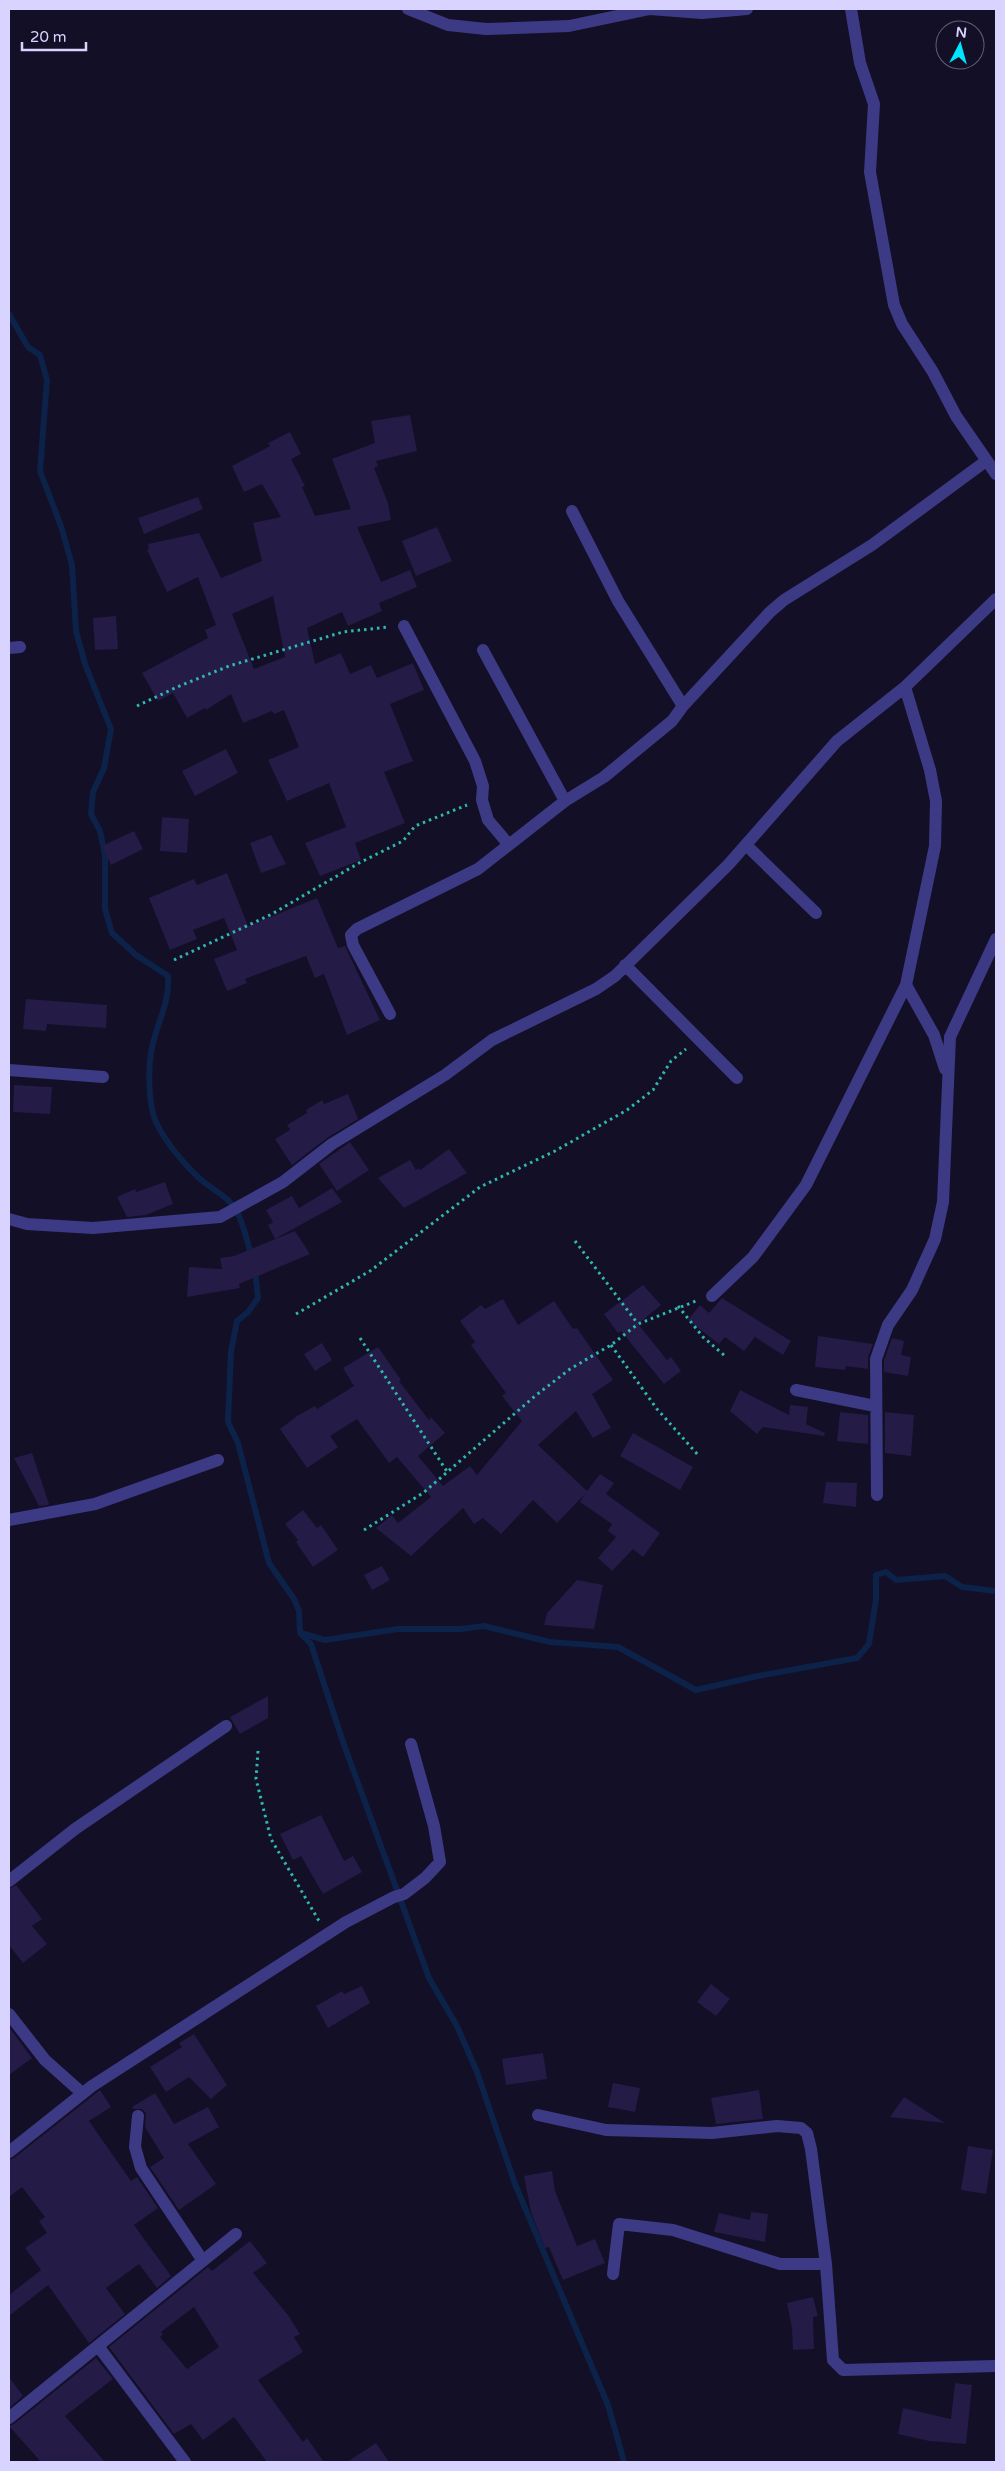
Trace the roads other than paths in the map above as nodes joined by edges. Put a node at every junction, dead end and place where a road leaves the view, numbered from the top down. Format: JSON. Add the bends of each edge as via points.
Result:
{"nodes":[{"id":1,"x":408,"y":9,"type":"edge"},
{"id":2,"x":747,"y":9,"type":"edge"},
{"id":3,"x":851,"y":9,"type":"edge"},
{"id":4,"x":986,"y":461,"type":"junction"},
{"id":5,"x":996,"y":474,"type":"edge"},
{"id":6,"x":572,"y":511,"type":"dead end"},
{"id":7,"x":996,"y":599,"type":"edge"},
{"id":8,"x":404,"y":626,"type":"road end"},
{"id":9,"x":483,"y":650,"type":"dead end"},
{"id":10,"x":905,"y":687,"type":"junction"},
{"id":11,"x":683,"y":706,"type":"junction"},
{"id":12,"x":566,"y":802,"type":"junction"},
{"id":13,"x":509,"y":845,"type":"junction"},
{"id":14,"x":746,"y":845,"type":"junction"},
{"id":15,"x":816,"y":913,"type":"dead end"},
{"id":16,"x":996,"y":939,"type":"edge"},
{"id":17,"x":625,"y":965,"type":"junction"},
{"id":18,"x":906,"y":985,"type":"junction"},
{"id":19,"x":390,"y":1014,"type":"dead end"},
{"id":20,"x":9,"y":1070,"type":"edge"},
{"id":21,"x":948,"y":1076,"type":"junction"},
{"id":22,"x":103,"y":1077,"type":"dead end"},
{"id":23,"x":737,"y":1078,"type":"dead end"},
{"id":24,"x":9,"y":1220,"type":"edge"},
{"id":25,"x":712,"y":1296,"type":"road end"},
{"id":26,"x":796,"y":1390,"type":"dead end"},
{"id":27,"x":875,"y":1406,"type":"junction"},
{"id":28,"x":218,"y":1460,"type":"dead end"},
{"id":29,"x":877,"y":1494,"type":"dead end"},
{"id":30,"x":9,"y":1520,"type":"edge"},
{"id":31,"x":226,"y":1726,"type":"dead end"},
{"id":32,"x":411,"y":1744,"type":"dead end"},
{"id":33,"x":9,"y":1880,"type":"edge"},
{"id":34,"x":9,"y":2014,"type":"edge"},
{"id":35,"x":82,"y":2093,"type":"junction"},
{"id":36,"x":538,"y":2115,"type":"dead end"},
{"id":37,"x":138,"y":2116,"type":"dead end"},
{"id":38,"x":9,"y":2152,"type":"edge"},
{"id":39,"x":236,"y":2234,"type":"dead end"},
{"id":40,"x":203,"y":2261,"type":"junction"},
{"id":41,"x":826,"y":2264,"type":"junction"},
{"id":42,"x":613,"y":2274,"type":"dead end"},
{"id":43,"x":98,"y":2346,"type":"junction"},
{"id":44,"x":996,"y":2366,"type":"edge"},
{"id":45,"x":9,"y":2418,"type":"edge"},
{"id":46,"x":185,"y":2462,"type":"edge"}],
"edges":[{"from":1,"to":2,"type":"street","via":[[448,26],[486,29],[569,26],[650,9],[702,13]]},
{"from":3,"to":4,"type":"street","via":[[860,63],[876,113],[871,136],[870,172],[894,305],[956,416]]},
{"from":4,"to":5,"type":"street"},
{"from":4,"to":11,"type":"street","via":[[872,544],[784,600]]},
{"from":6,"to":11,"type":"street","via":[[618,601]]},
{"from":7,"to":10,"type":"street"},
{"from":8,"to":13,"type":"street","via":[[475,761],[488,820]]},
{"from":9,"to":12,"type":"street"},
{"from":10,"to":14,"type":"street","via":[[837,740]]},
{"from":10,"to":18,"type":"street","via":[[936,801],[935,846]]},
{"from":11,"to":12,"type":"street","via":[[672,721],[604,777]]},
{"from":12,"to":13,"type":"street"},
{"from":13,"to":19,"type":"street","via":[[478,869],[351,935],[353,945]]},
{"from":14,"to":15,"type":"street"},
{"from":14,"to":17,"type":"street"},
{"from":16,"to":21,"type":"street","via":[[950,1037]]},
{"from":17,"to":23,"type":"street"},
{"from":17,"to":24,"type":"street","via":[[596,989],[492,1040],[445,1075],[332,1144],[283,1182],[220,1217],[93,1228]]},
{"from":18,"to":21,"type":"street","via":[[934,1035]]},
{"from":18,"to":25,"type":"street","via":[[806,1185],[753,1257]]},
{"from":20,"to":22,"type":"street"},
{"from":21,"to":27,"type":"street","via":[[942,1212],[935,1238],[912,1290],[888,1324],[876,1359]]},
{"from":26,"to":27,"type":"street"},
{"from":27,"to":29,"type":"street"},
{"from":28,"to":30,"type":"street","via":[[95,1504]]},
{"from":31,"to":33,"type":"street","via":[[75,1829]]},
{"from":32,"to":35,"type":"street","via":[[434,1826],[440,1862],[425,1878],[326,1935]]},
{"from":34,"to":35,"type":"street","via":[[45,2060]]},
{"from":35,"to":38,"type":"street"},
{"from":36,"to":41,"type":"street","via":[[615,2130],[712,2133],[777,2126],[801,2128],[807,2133],[811,2149]]},
{"from":37,"to":40,"type":"street","via":[[136,2147],[141,2168]]},
{"from":39,"to":40,"type":"street"},
{"from":40,"to":43,"type":"street"},
{"from":41,"to":42,"type":"street","via":[[780,2264],[674,2230],[619,2224]]},
{"from":41,"to":44,"type":"street","via":[[833,2360],[842,2370]]},
{"from":43,"to":45,"type":"street"},
{"from":43,"to":46,"type":"street"}]}
